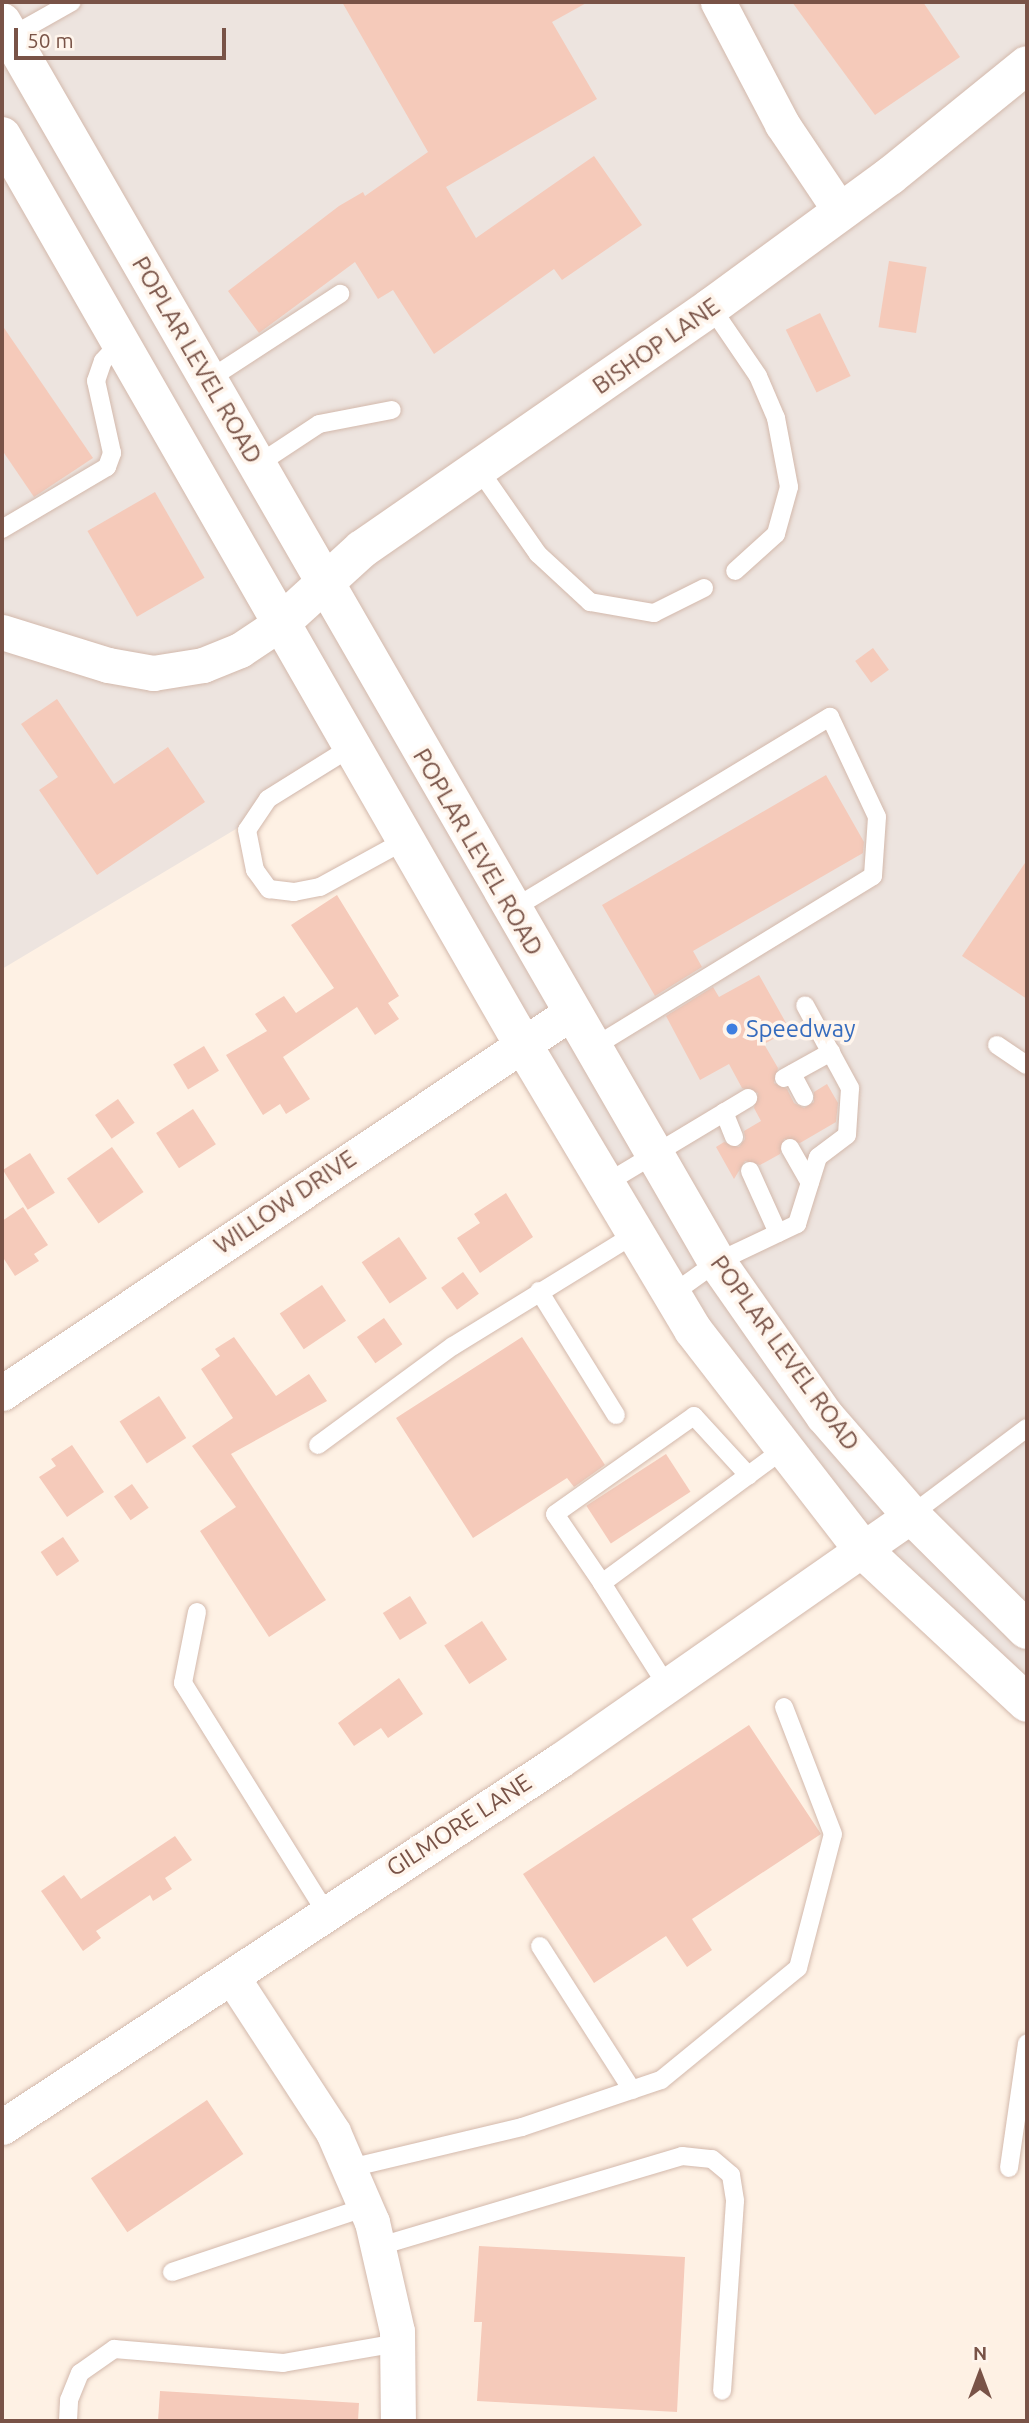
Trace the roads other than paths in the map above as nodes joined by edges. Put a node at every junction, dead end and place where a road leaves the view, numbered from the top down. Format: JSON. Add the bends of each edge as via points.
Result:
{"nodes":[{"id":1,"x":72,"y":2,"type":"edge"},
{"id":2,"x":718,"y":2,"type":"edge"},
{"id":3,"x":4,"y":33,"type":"edge"},
{"id":4,"x":1027,"y":65,"type":"edge"},
{"id":5,"x":6,"y":153,"type":"edge"},
{"id":6,"x":841,"y":212,"type":"junction"},
{"id":7,"x":341,"y":293,"type":"dead end"},
{"id":8,"x":711,"y":307,"type":"junction"},
{"id":9,"x":121,"y":342,"type":"junction"},
{"id":10,"x":208,"y":380,"type":"junction"},
{"id":11,"x":392,"y":410,"type":"dead end"},
{"id":12,"x":257,"y":465,"type":"junction"},
{"id":13,"x":478,"y":468,"type":"junction"},
{"id":14,"x":2,"y":529,"type":"edge"},
{"id":15,"x":735,"y":571,"type":"dead end"},
{"id":16,"x":325,"y":583,"type":"junction"},
{"id":17,"x":704,"y":588,"type":"dead end"},
{"id":18,"x":282,"y":622,"type":"junction"},
{"id":19,"x":2,"y":632,"type":"edge"},
{"id":20,"x":353,"y":746,"type":"junction"},
{"id":21,"x":406,"y":839,"type":"junction"},
{"id":22,"x":511,"y":910,"type":"junction"},
{"id":23,"x":805,"y":1004,"type":"dead end"},
{"id":24,"x":570,"y":1013,"type":"junction"},
{"id":25,"x":522,"y":1043,"type":"junction"},
{"id":26,"x":997,"y":1045,"type":"dead end"},
{"id":27,"x":591,"y":1049,"type":"junction"},
{"id":28,"x":831,"y":1052,"type":"junction"},
{"id":29,"x":1027,"y":1065,"type":"edge"},
{"id":30,"x":804,"y":1097,"type":"dead end"},
{"id":31,"x":748,"y":1098,"type":"dead end"},
{"id":32,"x":724,"y":1112,"type":"junction"},
{"id":33,"x":822,"y":1130,"type":"dead end"},
{"id":34,"x":734,"y":1136,"type":"dead end"},
{"id":35,"x":832,"y":1147,"type":"junction"},
{"id":36,"x":790,"y":1148,"type":"dead end"},
{"id":37,"x":652,"y":1154,"type":"junction"},
{"id":38,"x":750,"y":1171,"type":"dead end"},
{"id":39,"x":810,"y":1183,"type":"junction"},
{"id":40,"x":605,"y":1184,"type":"junction"},
{"id":41,"x":778,"y":1233,"type":"junction"},
{"id":42,"x":635,"y":1234,"type":"junction"},
{"id":43,"x":717,"y":1262,"type":"junction"},
{"id":44,"x":539,"y":1291,"type":"junction"},
{"id":45,"x":671,"y":1295,"type":"junction"},
{"id":46,"x":2,"y":1392,"type":"edge"},
{"id":47,"x":616,"y":1415,"type":"dead end"},
{"id":48,"x":1027,"y":1428,"type":"edge"},
{"id":49,"x":318,"y":1445,"type":"dead end"},
{"id":50,"x":784,"y":1449,"type":"junction"},
{"id":51,"x":749,"y":1476,"type":"junction"},
{"id":52,"x":911,"y":1515,"type":"junction"},
{"id":53,"x":863,"y":1550,"type":"junction"},
{"id":54,"x":602,"y":1583,"type":"junction"},
{"id":55,"x":197,"y":1612,"type":"dead end"},
{"id":56,"x":1027,"y":1630,"type":"edge"},
{"id":57,"x":667,"y":1686,"type":"junction"},
{"id":58,"x":1027,"y":1703,"type":"edge"},
{"id":59,"x":784,"y":1707,"type":"dead end"},
{"id":60,"x":326,"y":1913,"type":"junction"},
{"id":61,"x":540,"y":1945,"type":"dead end"},
{"id":62,"x":232,"y":1977,"type":"junction"},
{"id":63,"x":1027,"y":2043,"type":"edge"},
{"id":64,"x":632,"y":2090,"type":"junction"},
{"id":65,"x":2,"y":2127,"type":"edge"},
{"id":66,"x":350,"y":2168,"type":"junction"},
{"id":67,"x":1009,"y":2168,"type":"dead end"},
{"id":68,"x":366,"y":2207,"type":"junction"},
{"id":69,"x":380,"y":2246,"type":"junction"},
{"id":70,"x":172,"y":2272,"type":"dead end"},
{"id":71,"x":398,"y":2343,"type":"junction"},
{"id":72,"x":722,"y":2391,"type":"dead end"},
{"id":73,"x":68,"y":2421,"type":"edge"},
{"id":74,"x":398,"y":2421,"type":"edge"}],
"edges":[{"from":1,"to":3,"type":"lane"},
{"from":2,"to":6,"type":"street","via":[[782,124]]},
{"from":3,"to":10,"type":"main road","name":"POPLAR LEVEL ROAD"},
{"from":4,"to":6,"type":"main road","name":"BISHOP LANE"},
{"from":5,"to":9,"type":"main road"},
{"from":6,"to":8,"type":"main road","name":"BISHOP LANE"},
{"from":7,"to":10,"type":"lane"},
{"from":8,"to":13,"type":"main road","name":"BISHOP LANE"},
{"from":8,"to":15,"type":"lane","via":[[758,376],[775,418],[789,487],[775,534]]},
{"from":9,"to":14,"type":"lane","via":[[103,360],[96,381],[112,453],[107,467]]},
{"from":9,"to":18,"type":"main road"},
{"from":10,"to":12,"type":"main road","name":"POPLAR LEVEL ROAD"},
{"from":11,"to":12,"type":"lane","via":[[319,424]]},
{"from":12,"to":16,"type":"main road","name":"POPLAR LEVEL ROAD"},
{"from":13,"to":16,"type":"main road","name":"BISHOP LANE","via":[[362,549]]},
{"from":13,"to":17,"type":"lane","via":[[538,554],[590,602],[654,613]]},
{"from":16,"to":18,"type":"main road","name":"BISHOP LANE"},
{"from":16,"to":22,"type":"main road","name":"POPLAR LEVEL ROAD"},
{"from":18,"to":19,"type":"street","via":[[240,650],[203,665],[153,673],[108,665]]},
{"from":18,"to":20,"type":"main road"},
{"from":20,"to":21,"type":"main road"},
{"from":20,"to":21,"type":"lane","via":[[268,799],[247,830],[254,870],[269,888],[294,892],[320,887]]},
{"from":21,"to":25,"type":"main road"},
{"from":22,"to":24,"type":"main road","name":"POPLAR LEVEL ROAD"},
{"from":22,"to":27,"type":"lane","via":[[830,717],[877,817],[873,876]]},
{"from":23,"to":28,"type":"lane"},
{"from":24,"to":25,"type":"street","name":"WILLOW DRIVE"},
{"from":24,"to":27,"type":"main road","name":"POPLAR LEVEL ROAD"},
{"from":25,"to":40,"type":"main road"},
{"from":25,"to":46,"type":"street","name":"WILLOW DRIVE"},
{"from":26,"to":29,"type":"lane"},
{"from":27,"to":37,"type":"main road","name":"POPLAR LEVEL ROAD"},
{"from":28,"to":30,"type":"lane","via":[[788,1076]]},
{"from":28,"to":35,"type":"lane","via":[[850,1088],[847,1135]]},
{"from":31,"to":32,"type":"lane"},
{"from":32,"to":34,"type":"lane"},
{"from":32,"to":37,"type":"lane"},
{"from":33,"to":35,"type":"lane"},
{"from":35,"to":39,"type":"lane","via":[[818,1157]]},
{"from":36,"to":39,"type":"lane"},
{"from":37,"to":40,"type":"lane"},
{"from":37,"to":43,"type":"main road","name":"POPLAR LEVEL ROAD"},
{"from":38,"to":41,"type":"lane"},
{"from":39,"to":41,"type":"lane","via":[[797,1224]]},
{"from":40,"to":42,"type":"main road"},
{"from":41,"to":43,"type":"lane"},
{"from":42,"to":44,"type":"lane"},
{"from":42,"to":45,"type":"main road"},
{"from":43,"to":45,"type":"lane"},
{"from":43,"to":52,"type":"main road","name":"POPLAR LEVEL ROAD","via":[[825,1416]]},
{"from":44,"to":47,"type":"lane"},
{"from":44,"to":49,"type":"lane","via":[[453,1346]]},
{"from":45,"to":50,"type":"main road","via":[[692,1330]]},
{"from":48,"to":52,"type":"lane"},
{"from":50,"to":51,"type":"lane"},
{"from":50,"to":53,"type":"main road"},
{"from":51,"to":54,"type":"lane"},
{"from":51,"to":54,"type":"lane","via":[[694,1416],[555,1514]]},
{"from":52,"to":53,"type":"street","name":"GILMORE LANE"},
{"from":52,"to":56,"type":"main road","name":"POPLAR LEVEL ROAD"},
{"from":53,"to":57,"type":"street","name":"GILMORE LANE"},
{"from":53,"to":58,"type":"main road"},
{"from":54,"to":57,"type":"lane"},
{"from":55,"to":60,"type":"lane","via":[[183,1684]]},
{"from":57,"to":60,"type":"street","name":"GILMORE LANE"},
{"from":59,"to":64,"type":"lane","via":[[833,1834],[798,1968],[661,2080]]},
{"from":60,"to":62,"type":"street","name":"GILMORE LANE"},
{"from":61,"to":64,"type":"lane"},
{"from":62,"to":65,"type":"street","name":"GILMORE LANE"},
{"from":62,"to":66,"type":"street","via":[[288,2058]]},
{"from":63,"to":67,"type":"lane"},
{"from":64,"to":66,"type":"lane","via":[[522,2127]]},
{"from":66,"to":68,"type":"street"},
{"from":68,"to":69,"type":"street"},
{"from":68,"to":70,"type":"lane"},
{"from":69,"to":71,"type":"street"},
{"from":69,"to":72,"type":"lane","via":[[682,2156],[712,2159],[731,2175],[735,2201]]},
{"from":71,"to":73,"type":"lane","via":[[283,2363],[114,2349],[80,2373],[69,2400]]},
{"from":71,"to":74,"type":"street"}]}
